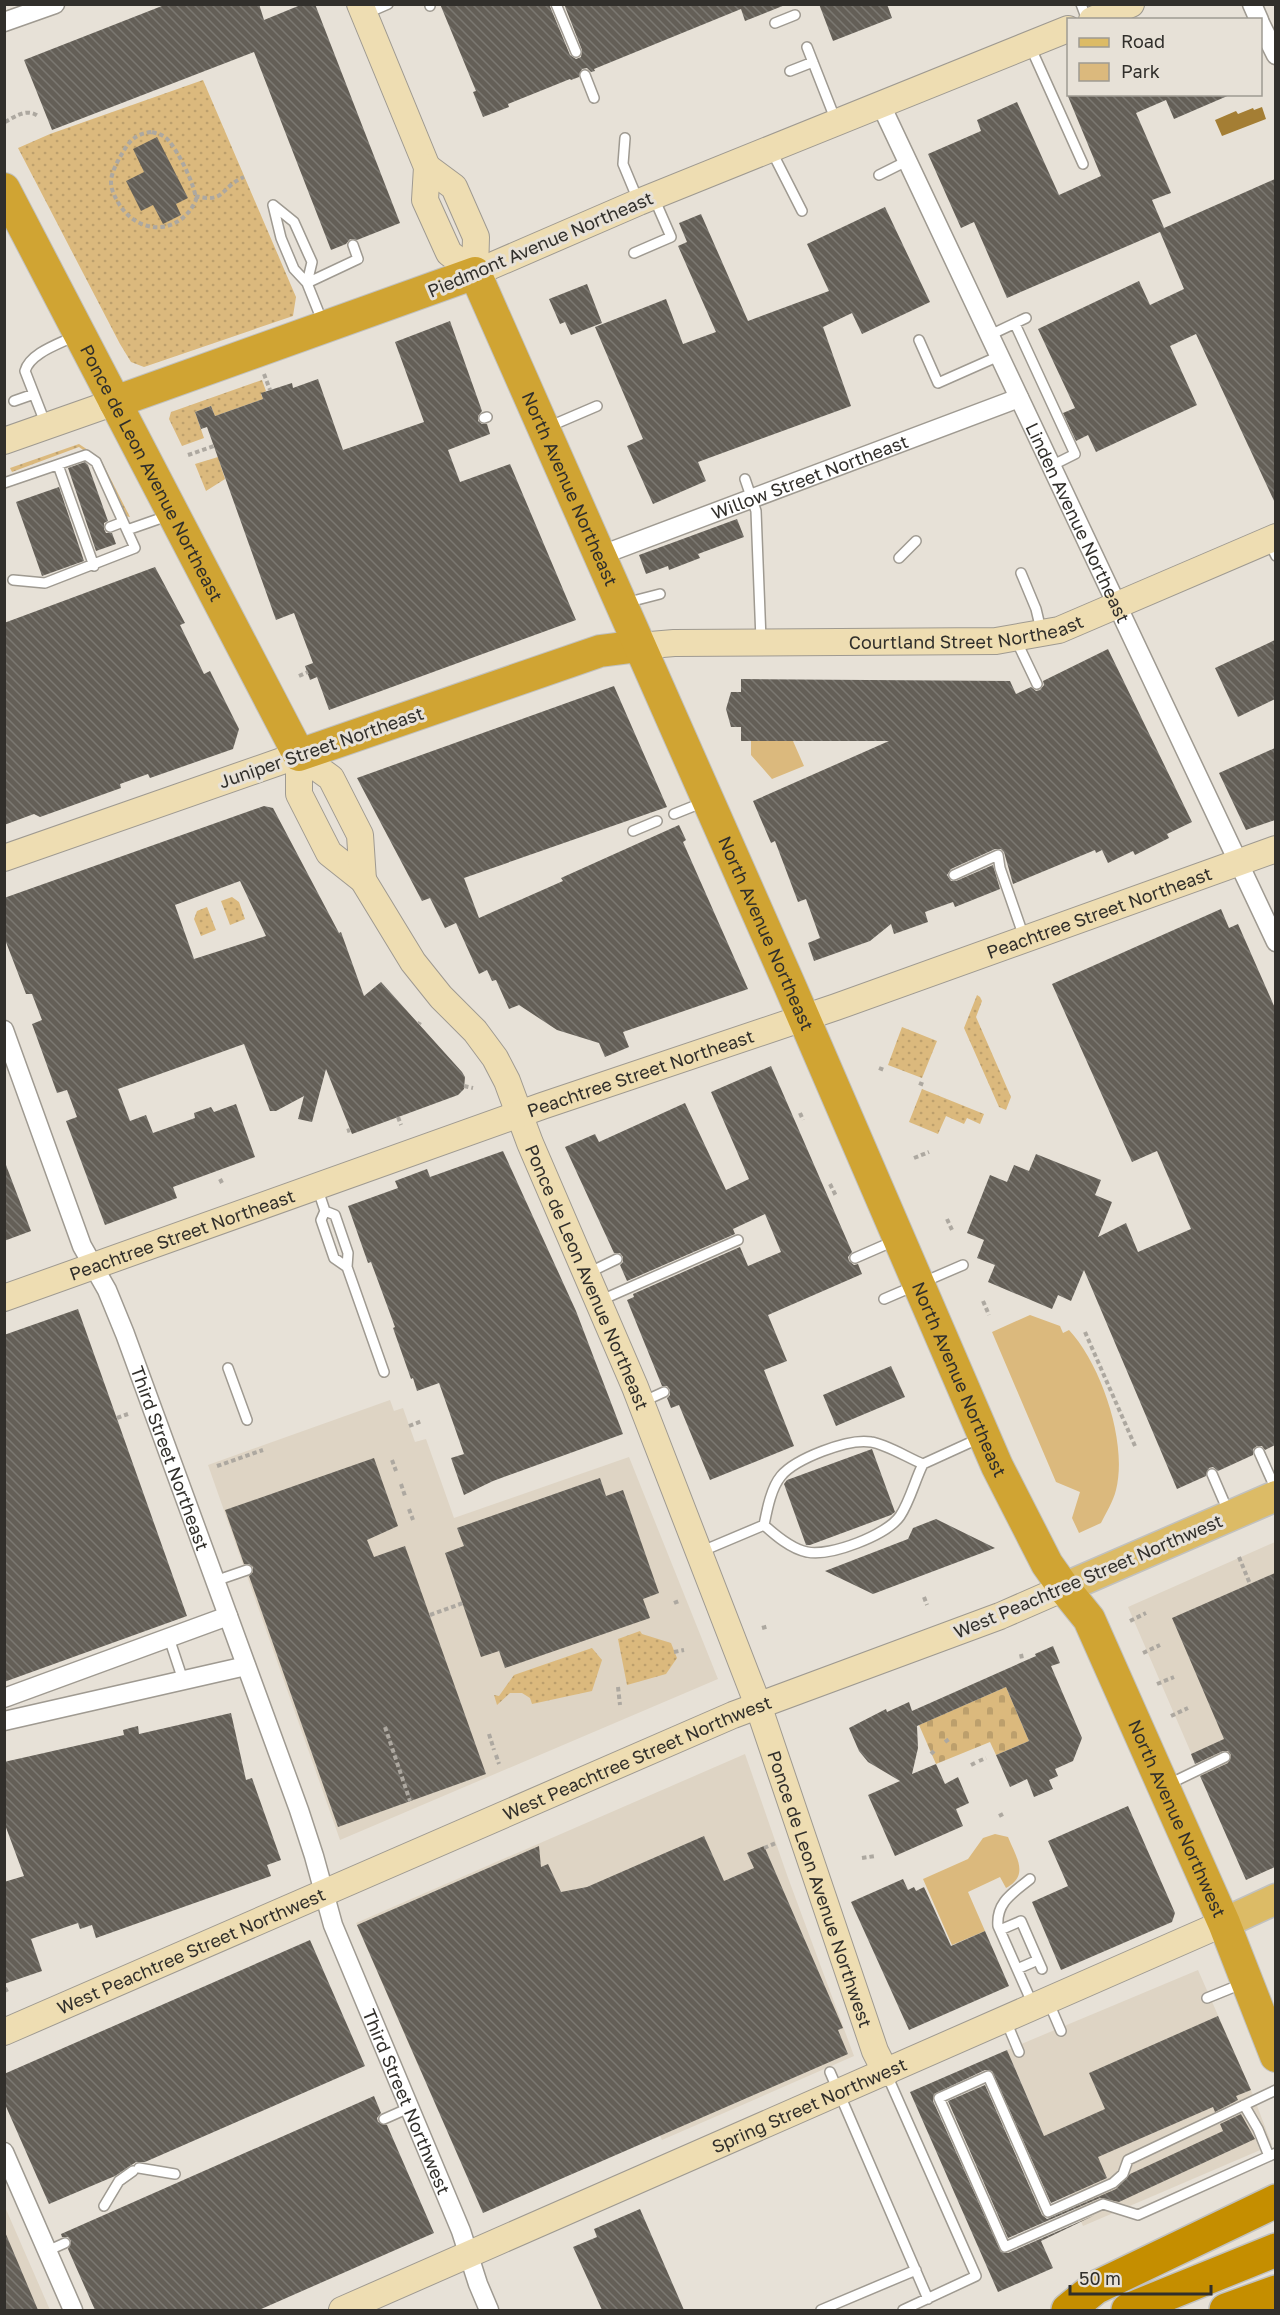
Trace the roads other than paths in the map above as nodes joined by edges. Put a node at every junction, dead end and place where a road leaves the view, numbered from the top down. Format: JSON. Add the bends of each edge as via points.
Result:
{"nodes":[{"id":1,"x":55,"y":4,"type":"edge"},
{"id":2,"x":388,"y":4,"type":"edge"},
{"id":3,"x":556,"y":4,"type":"edge"},
{"id":4,"x":1131,"y":4,"type":"edge"},
{"id":5,"x":1252,"y":4,"type":"edge"},
{"id":6,"x":362,"y":9,"type":"edge"},
{"id":7,"x":795,"y":15,"type":"dead end"},
{"id":8,"x":1097,"y":18,"type":"edge"},
{"id":9,"x":1259,"y":18,"type":"edge"},
{"id":10,"x":4,"y":22,"type":"edge"},
{"id":11,"x":775,"y":24,"type":"dead end"},
{"id":12,"x":1262,"y":26,"type":"edge"},
{"id":13,"x":1067,"y":29,"type":"edge"},
{"id":14,"x":1029,"y":44,"type":"junction"},
{"id":15,"x":807,"y":46,"type":"dead end"},
{"id":16,"x":576,"y":52,"type":"dead end"},
{"id":17,"x":1275,"y":55,"type":"edge"},
{"id":18,"x":813,"y":62,"type":"junction"},
{"id":19,"x":790,"y":71,"type":"dead end"},
{"id":20,"x":585,"y":75,"type":"dead end"},
{"id":21,"x":594,"y":98,"type":"dead end"},
{"id":22,"x":880,"y":103,"type":"junction"},
{"id":23,"x":836,"y":121,"type":"junction"},
{"id":24,"x":625,"y":138,"type":"dead end"},
{"id":25,"x":770,"y":148,"type":"junction"},
{"id":26,"x":908,"y":161,"type":"junction"},
{"id":27,"x":1083,"y":164,"type":"dead end"},
{"id":28,"x":879,"y":175,"type":"dead end"},
{"id":29,"x":4,"y":189,"type":"edge"},
{"id":30,"x":646,"y":199,"type":"junction"},
{"id":31,"x":802,"y":212,"type":"dead end"},
{"id":32,"x":353,"y":245,"type":"dead end"},
{"id":33,"x":634,"y":253,"type":"dead end"},
{"id":34,"x":475,"y":273,"type":"junction"},
{"id":35,"x":307,"y":283,"type":"junction"},
{"id":36,"x":1026,"y":318,"type":"dead end"},
{"id":37,"x":1015,"y":324,"type":"junction"},
{"id":38,"x":325,"y":328,"type":"junction"},
{"id":39,"x":80,"y":333,"type":"junction"},
{"id":40,"x":990,"y":335,"type":"junction"},
{"id":41,"x":919,"y":340,"type":"dead end"},
{"id":42,"x":999,"y":356,"type":"junction"},
{"id":43,"x":33,"y":394,"type":"junction"},
{"id":44,"x":1019,"y":398,"type":"junction"},
{"id":45,"x":14,"y":400,"type":"dead end"},
{"id":46,"x":115,"y":402,"type":"junction"},
{"id":47,"x":597,"y":406,"type":"dead end"},
{"id":48,"x":46,"y":426,"type":"junction"},
{"id":49,"x":543,"y":429,"type":"junction"},
{"id":50,"x":4,"y":441,"type":"edge"},
{"id":51,"x":58,"y":465,"type":"junction"},
{"id":52,"x":1051,"y":466,"type":"junction"},
{"id":53,"x":745,"y":479,"type":"dead end"},
{"id":54,"x":4,"y":483,"type":"edge"},
{"id":55,"x":112,"y":497,"type":"junction"},
{"id":56,"x":752,"y":499,"type":"junction"},
{"id":57,"x":101,"y":501,"type":"dead end"},
{"id":58,"x":173,"y":513,"type":"junction"},
{"id":59,"x":125,"y":526,"type":"junction"},
{"id":60,"x":110,"y":527,"type":"dead end"},
{"id":61,"x":916,"y":541,"type":"dead end"},
{"id":62,"x":1273,"y":544,"type":"edge"},
{"id":63,"x":599,"y":556,"type":"junction"},
{"id":64,"x":899,"y":558,"type":"dead end"},
{"id":65,"x":94,"y":566,"type":"junction"},
{"id":66,"x":1021,"y":573,"type":"dead end"},
{"id":67,"x":13,"y":580,"type":"dead end"},
{"id":68,"x":660,"y":594,"type":"dead end"},
{"id":69,"x":620,"y":604,"type":"junction"},
{"id":70,"x":1116,"y":605,"type":"junction"},
{"id":71,"x":1041,"y":633,"type":"junction"},
{"id":72,"x":1015,"y":638,"type":"junction"},
{"id":73,"x":761,"y":642,"type":"junction"},
{"id":74,"x":639,"y":646,"type":"junction"},
{"id":75,"x":1037,"y":684,"type":"dead end"},
{"id":76,"x":299,"y":755,"type":"junction"},
{"id":77,"x":708,"y":800,"type":"junction"},
{"id":78,"x":674,"y":814,"type":"dead end"},
{"id":79,"x":657,"y":821,"type":"dead end"},
{"id":80,"x":633,"y":831,"type":"dead end"},
{"id":81,"x":1275,"y":849,"type":"edge"},
{"id":82,"x":4,"y":858,"type":"edge"},
{"id":83,"x":1239,"y":862,"type":"junction"},
{"id":84,"x":954,"y":874,"type":"dead end"},
{"id":85,"x":363,"y":880,"type":"junction"},
{"id":86,"x":1024,"y":939,"type":"junction"},
{"id":87,"x":1275,"y":942,"type":"edge"},
{"id":88,"x":804,"y":1018,"type":"junction"},
{"id":89,"x":4,"y":1030,"type":"edge"},
{"id":90,"x":520,"y":1114,"type":"junction"},
{"id":91,"x":317,"y":1186,"type":"junction"},
{"id":92,"x":325,"y":1211,"type":"junction"},
{"id":93,"x":899,"y":1239,"type":"junction"},
{"id":94,"x":738,"y":1240,"type":"dead end"},
{"id":95,"x":855,"y":1258,"type":"dead end"},
{"id":96,"x":617,"y":1259,"type":"dead end"},
{"id":97,"x":963,"y":1265,"type":"dead end"},
{"id":98,"x":94,"y":1267,"type":"junction"},
{"id":99,"x":346,"y":1267,"type":"junction"},
{"id":100,"x":588,"y":1273,"type":"junction"},
{"id":101,"x":918,"y":1284,"type":"junction"},
{"id":102,"x":4,"y":1298,"type":"edge"},
{"id":103,"x":884,"y":1299,"type":"dead end"},
{"id":104,"x":599,"y":1301,"type":"junction"},
{"id":105,"x":228,"y":1368,"type":"dead end"},
{"id":106,"x":384,"y":1372,"type":"dead end"},
{"id":107,"x":664,"y":1392,"type":"dead end"},
{"id":108,"x":641,"y":1403,"type":"junction"},
{"id":109,"x":247,"y":1420,"type":"dead end"},
{"id":110,"x":984,"y":1437,"type":"junction"},
{"id":111,"x":1259,"y":1452,"type":"dead end"},
{"id":112,"x":922,"y":1464,"type":"junction"},
{"id":113,"x":1212,"y":1473,"type":"dead end"},
{"id":114,"x":1275,"y":1490,"type":"edge"},
{"id":115,"x":1275,"y":1496,"type":"edge"},
{"id":116,"x":1231,"y":1516,"type":"junction"},
{"id":117,"x":764,"y":1525,"type":"junction"},
{"id":118,"x":699,"y":1552,"type":"junction"},
{"id":119,"x":247,"y":1570,"type":"dead end"},
{"id":120,"x":215,"y":1581,"type":"junction"},
{"id":121,"x":1064,"y":1588,"type":"junction"},
{"id":122,"x":228,"y":1617,"type":"junction"},
{"id":123,"x":169,"y":1638,"type":"junction"},
{"id":124,"x":246,"y":1666,"type":"junction"},
{"id":125,"x":183,"y":1680,"type":"junction"},
{"id":126,"x":4,"y":1698,"type":"edge"},
{"id":127,"x":758,"y":1705,"type":"junction"},
{"id":128,"x":4,"y":1721,"type":"edge"},
{"id":129,"x":1225,"y":1757,"type":"dead end"},
{"id":130,"x":1164,"y":1786,"type":"junction"},
{"id":131,"x":1030,"y":1879,"type":"dead end"},
{"id":132,"x":324,"y":1893,"type":"junction"},
{"id":133,"x":1275,"y":1899,"type":"edge"},
{"id":134,"x":1224,"y":1923,"type":"junction"},
{"id":135,"x":1000,"y":1930,"type":"junction"},
{"id":136,"x":1017,"y":1969,"type":"junction"},
{"id":137,"x":1247,"y":1982,"type":"junction"},
{"id":138,"x":1207,"y":1998,"type":"dead end"},
{"id":139,"x":1041,"y":2004,"type":"junction"},
{"id":140,"x":1005,"y":2020,"type":"junction"},
{"id":141,"x":1061,"y":2031,"type":"dead end"},
{"id":142,"x":4,"y":2032,"type":"edge"},
{"id":143,"x":1019,"y":2052,"type":"dead end"},
{"id":144,"x":1275,"y":2056,"type":"edge"},
{"id":145,"x":886,"y":2073,"type":"junction"},
{"id":146,"x":835,"y":2082,"type":"junction"},
{"id":147,"x":1275,"y":2090,"type":"edge"},
{"id":148,"x":1244,"y":2105,"type":"junction"},
{"id":149,"x":409,"y":2108,"type":"junction"},
{"id":150,"x":384,"y":2119,"type":"dead end"},
{"id":151,"x":4,"y":2152,"type":"edge"},
{"id":152,"x":1272,"y":2155,"type":"edge"},
{"id":153,"x":175,"y":2174,"type":"dead end"},
{"id":154,"x":1275,"y":2201,"type":"edge"},
{"id":155,"x":104,"y":2206,"type":"dead end"},
{"id":156,"x":65,"y":2242,"type":"dead end"},
{"id":157,"x":47,"y":2250,"type":"junction"},
{"id":158,"x":1275,"y":2250,"type":"edge"},
{"id":159,"x":469,"y":2255,"type":"junction"},
{"id":160,"x":916,"y":2270,"type":"junction"},
{"id":161,"x":1275,"y":2292,"type":"edge"},
{"id":162,"x":928,"y":2299,"type":"junction"},
{"id":163,"x":73,"y":2310,"type":"edge"},
{"id":164,"x":342,"y":2310,"type":"edge"},
{"id":165,"x":489,"y":2310,"type":"edge"},
{"id":166,"x":821,"y":2310,"type":"edge"},
{"id":167,"x":903,"y":2310,"type":"edge"},
{"id":168,"x":1068,"y":2310,"type":"edge"},
{"id":169,"x":1128,"y":2310,"type":"edge"},
{"id":170,"x":1226,"y":2310,"type":"edge"}],
"edges":[{"from":1,"to":10,"type":"street"},
{"from":2,"to":6,"type":"lane"},
{"from":3,"to":16,"type":"lane"},
{"from":4,"to":8,"type":"main road"},
{"from":5,"to":9,"type":"street"},
{"from":6,"to":34,"type":"main road","name":"North Avenue Northeast","via":[[427,167],[425,200],[449,253]]},
{"from":7,"to":11,"type":"lane"},
{"from":12,"to":17,"type":"street"},
{"from":13,"to":14,"type":"main road","name":"Piedmont Avenue Northeast"},
{"from":14,"to":22,"type":"main road","name":"Piedmont Avenue Northeast"},
{"from":14,"to":27,"type":"lane"},
{"from":15,"to":18,"type":"lane"},
{"from":18,"to":19,"type":"lane"},
{"from":18,"to":23,"type":"lane"},
{"from":20,"to":21,"type":"lane"},
{"from":22,"to":23,"type":"main road","name":"Piedmont Avenue Northeast"},
{"from":22,"to":26,"type":"street","name":"Linden Avenue Northeast"},
{"from":23,"to":25,"type":"main road","name":"Piedmont Avenue Northeast"},
{"from":24,"to":30,"type":"lane","via":[[623,164]]},
{"from":25,"to":30,"type":"main road","name":"Piedmont Avenue Northeast"},
{"from":25,"to":31,"type":"lane"},
{"from":26,"to":28,"type":"lane"},
{"from":26,"to":40,"type":"street","name":"Linden Avenue Northeast"},
{"from":29,"to":39,"type":"highway","name":"Ponce de Leon Avenue Northeast"},
{"from":30,"to":33,"type":"lane","via":[[671,237]]},
{"from":30,"to":34,"type":"main road","name":"Piedmont Avenue Northeast"},
{"from":32,"to":35,"type":"lane","via":[[358,259]]},
{"from":34,"to":38,"type":"highway","name":"Piedmont Avenue Northeast"},
{"from":34,"to":49,"type":"highway","name":"North Avenue Northeast"},
{"from":35,"to":35,"type":"lane","via":[[312,262],[308,251],[294,222],[273,205],[294,268]]},
{"from":35,"to":38,"type":"lane"},
{"from":36,"to":37,"type":"lane"},
{"from":37,"to":40,"type":"lane"},
{"from":37,"to":52,"type":"lane","via":[[1075,454]]},
{"from":38,"to":46,"type":"highway","name":"Piedmont Avenue Northeast"},
{"from":39,"to":43,"type":"lane","via":[[27,364],[25,371]]},
{"from":39,"to":46,"type":"highway","name":"Ponce de Leon Avenue Northeast"},
{"from":40,"to":42,"type":"street","name":"Linden Avenue Northeast"},
{"from":41,"to":42,"type":"lane","via":[[938,383]]},
{"from":42,"to":44,"type":"street","name":"Linden Avenue Northeast"},
{"from":43,"to":45,"type":"lane"},
{"from":43,"to":48,"type":"lane"},
{"from":44,"to":52,"type":"street","name":"Linden Avenue Northeast"},
{"from":44,"to":56,"type":"street","name":"Willow Street Northeast","via":[[885,453],[840,461]]},
{"from":46,"to":48,"type":"main road","name":"Piedmont Avenue Northeast"},
{"from":46,"to":58,"type":"highway","name":"Ponce de Leon Avenue Northeast"},
{"from":47,"to":49,"type":"lane"},
{"from":48,"to":50,"type":"main road","name":"Piedmont Avenue Northeast"},
{"from":49,"to":63,"type":"highway","name":"North Avenue Northeast"},
{"from":51,"to":54,"type":"lane"},
{"from":51,"to":55,"type":"lane","via":[[86,455],[96,462],[98,478]]},
{"from":51,"to":65,"type":"lane","via":[[87,535]]},
{"from":52,"to":70,"type":"street","name":"Linden Avenue Northeast"},
{"from":53,"to":56,"type":"lane"},
{"from":55,"to":57,"type":"lane"},
{"from":55,"to":59,"type":"lane"},
{"from":56,"to":63,"type":"street","name":"Willow Street Northeast"},
{"from":56,"to":73,"type":"lane","via":[[756,511]]},
{"from":58,"to":59,"type":"lane"},
{"from":58,"to":76,"type":"highway","name":"Ponce de Leon Avenue Northeast"},
{"from":59,"to":60,"type":"lane"},
{"from":59,"to":65,"type":"lane","via":[[135,548]]},
{"from":61,"to":64,"type":"lane"},
{"from":62,"to":70,"type":"main road","name":"Courtland Street Northeast"},
{"from":63,"to":69,"type":"highway","name":"North Avenue Northeast"},
{"from":65,"to":67,"type":"lane","via":[[45,583]]},
{"from":66,"to":71,"type":"lane"},
{"from":68,"to":69,"type":"lane"},
{"from":69,"to":74,"type":"highway","name":"North Avenue Northeast"},
{"from":70,"to":71,"type":"main road","name":"Courtland Street Northeast","via":[[1059,630]]},
{"from":70,"to":83,"type":"street","name":"Linden Avenue Northeast"},
{"from":71,"to":72,"type":"main road","name":"Courtland Street Northeast"},
{"from":72,"to":73,"type":"main road","name":"Courtland Street Northeast"},
{"from":72,"to":75,"type":"lane"},
{"from":73,"to":74,"type":"main road","name":"Courtland Street Northeast"},
{"from":74,"to":76,"type":"highway","name":"Juniper Street Northeast","via":[[600,651]]},
{"from":74,"to":77,"type":"highway","name":"North Avenue Northeast"},
{"from":76,"to":82,"type":"main road","name":"Juniper Street Northeast"},
{"from":76,"to":85,"type":"main road","name":"Ponce de Leon Avenue Northeast","via":[[331,778],[356,825]]},
{"from":76,"to":85,"type":"main road","name":"Ponce de Leon Avenue Northeast","via":[[299,794],[329,853]]},
{"from":77,"to":78,"type":"lane"},
{"from":77,"to":88,"type":"highway","name":"North Avenue Northeast"},
{"from":79,"to":80,"type":"lane"},
{"from":81,"to":83,"type":"main road","name":"Peachtree Street Northeast"},
{"from":83,"to":86,"type":"main road","name":"Peachtree Street Northeast"},
{"from":83,"to":87,"type":"street","name":"Linden Avenue Northeast"},
{"from":84,"to":86,"type":"lane","via":[[998,855]]},
{"from":85,"to":90,"type":"main road","name":"Ponce de Leon Avenue Northeast","via":[[413,962],[495,1058]]},
{"from":86,"to":88,"type":"main road","name":"Peachtree Street Northeast"},
{"from":88,"to":90,"type":"main road","name":"Peachtree Street Northeast"},
{"from":88,"to":93,"type":"highway","name":"North Avenue Northeast"},
{"from":89,"to":98,"type":"street","name":"Third Street Northeast","via":[[82,1246]]},
{"from":90,"to":91,"type":"main road","name":"Peachtree Street Northeast"},
{"from":90,"to":100,"type":"main road","name":"Ponce de Leon Avenue Northeast"},
{"from":91,"to":92,"type":"lane"},
{"from":91,"to":98,"type":"main road","name":"Peachtree Street Northeast"},
{"from":92,"to":99,"type":"lane","via":[[321,1220],[334,1258]]},
{"from":92,"to":99,"type":"lane","via":[[335,1215],[348,1253]]},
{"from":93,"to":95,"type":"lane"},
{"from":93,"to":101,"type":"highway","name":"North Avenue Northeast"},
{"from":94,"to":104,"type":"lane"},
{"from":96,"to":100,"type":"lane"},
{"from":97,"to":101,"type":"lane"},
{"from":98,"to":102,"type":"main road","name":"Peachtree Street Northeast"},
{"from":98,"to":120,"type":"street","name":"Third Street Northeast","via":[[125,1334]]},
{"from":99,"to":106,"type":"lane"},
{"from":100,"to":104,"type":"main road","name":"Ponce de Leon Avenue Northeast"},
{"from":101,"to":103,"type":"lane"},
{"from":101,"to":110,"type":"highway","name":"North Avenue Northeast"},
{"from":104,"to":108,"type":"main road","name":"Ponce de Leon Avenue Northeast"},
{"from":105,"to":109,"type":"lane"},
{"from":107,"to":108,"type":"lane"},
{"from":108,"to":118,"type":"main road","name":"Ponce de Leon Avenue Northeast"},
{"from":110,"to":112,"type":"lane"},
{"from":110,"to":121,"type":"highway","name":"North Avenue Northeast","via":[[1021,1515]]},
{"from":111,"to":114,"type":"lane"},
{"from":112,"to":117,"type":"lane","via":[[871,1442],[848,1443],[820,1453],[791,1466],[779,1478]]},
{"from":112,"to":117,"type":"lane","via":[[900,1517],[881,1532],[853,1544],[826,1552],[806,1552]]},
{"from":113,"to":116,"type":"lane"},
{"from":115,"to":116,"type":"main road","name":"West Peachtree Street Northwest"},
{"from":116,"to":121,"type":"main road","name":"West Peachtree Street Northwest"},
{"from":117,"to":118,"type":"lane"},
{"from":118,"to":127,"type":"main road","name":"Ponce de Leon Avenue Northeast"},
{"from":119,"to":120,"type":"lane"},
{"from":120,"to":122,"type":"street","name":"Third Street Northeast"},
{"from":121,"to":127,"type":"main road","name":"West Peachtree Street Northwest","via":[[1000,1616]]},
{"from":121,"to":130,"type":"highway","name":"North Avenue Northwest","via":[[1089,1619]]},
{"from":122,"to":123,"type":"street"},
{"from":122,"to":124,"type":"street","name":"Third Street Northeast"},
{"from":123,"to":125,"type":"lane"},
{"from":123,"to":126,"type":"street"},
{"from":124,"to":125,"type":"street"},
{"from":124,"to":132,"type":"street","name":"Third Street Northeast"},
{"from":125,"to":128,"type":"street"},
{"from":127,"to":132,"type":"main road","name":"West Peachtree Street Northwest"},
{"from":127,"to":145,"type":"main road","name":"Ponce de Leon Avenue Northwest"},
{"from":129,"to":130,"type":"lane"},
{"from":130,"to":134,"type":"highway","name":"North Avenue Northwest"},
{"from":131,"to":135,"type":"lane","via":[[1002,1902],[997,1915]]},
{"from":132,"to":142,"type":"main road","name":"West Peachtree Street Northwest"},
{"from":132,"to":149,"type":"street","name":"Third Street Northwest","via":[[333,1925]]},
{"from":133,"to":134,"type":"main road","name":"Spring Street Northwest"},
{"from":134,"to":137,"type":"highway","name":"North Avenue Northwest"},
{"from":134,"to":139,"type":"main road","name":"Spring Street Northwest"},
{"from":135,"to":136,"type":"lane"},
{"from":135,"to":136,"type":"lane","via":[[1021,1921],[1040,1964]]},
{"from":136,"to":139,"type":"lane"},
{"from":137,"to":138,"type":"lane"},
{"from":137,"to":144,"type":"highway","name":"North Avenue Northwest"},
{"from":139,"to":140,"type":"main road","name":"Spring Street Northwest"},
{"from":139,"to":141,"type":"lane"},
{"from":140,"to":143,"type":"lane"},
{"from":140,"to":145,"type":"main road","name":"Spring Street Northwest"},
{"from":145,"to":146,"type":"main road","name":"Spring Street Northwest"},
{"from":145,"to":162,"type":"lane","via":[[976,2276]]},
{"from":146,"to":159,"type":"main road","name":"Spring Street Northwest"},
{"from":146,"to":160,"type":"lane"},
{"from":147,"to":148,"type":"lane"},
{"from":148,"to":152,"type":"lane"},
{"from":148,"to":152,"type":"lane","via":[[1128,2160],[1123,2174],[1113,2183],[1048,2212],[988,2076],[939,2097],[1005,2247],[1103,2204],[1138,2215]]},
{"from":149,"to":150,"type":"lane"},
{"from":149,"to":159,"type":"street","name":"Third Street Northwest"},
{"from":151,"to":157,"type":"street"},
{"from":153,"to":155,"type":"lane","via":[[136,2170],[119,2181]]},
{"from":154,"to":168,"type":"highway","via":[[1095,2288]]},
{"from":156,"to":157,"type":"lane"},
{"from":157,"to":163,"type":"street"},
{"from":158,"to":169,"type":"highway"},
{"from":159,"to":164,"type":"main road","name":"Spring Street Northwest"},
{"from":159,"to":165,"type":"street","name":"Third Street Northwest"},
{"from":160,"to":162,"type":"lane"},
{"from":160,"to":166,"type":"lane"},
{"from":161,"to":170,"type":"highway"},
{"from":162,"to":167,"type":"lane"}]}
